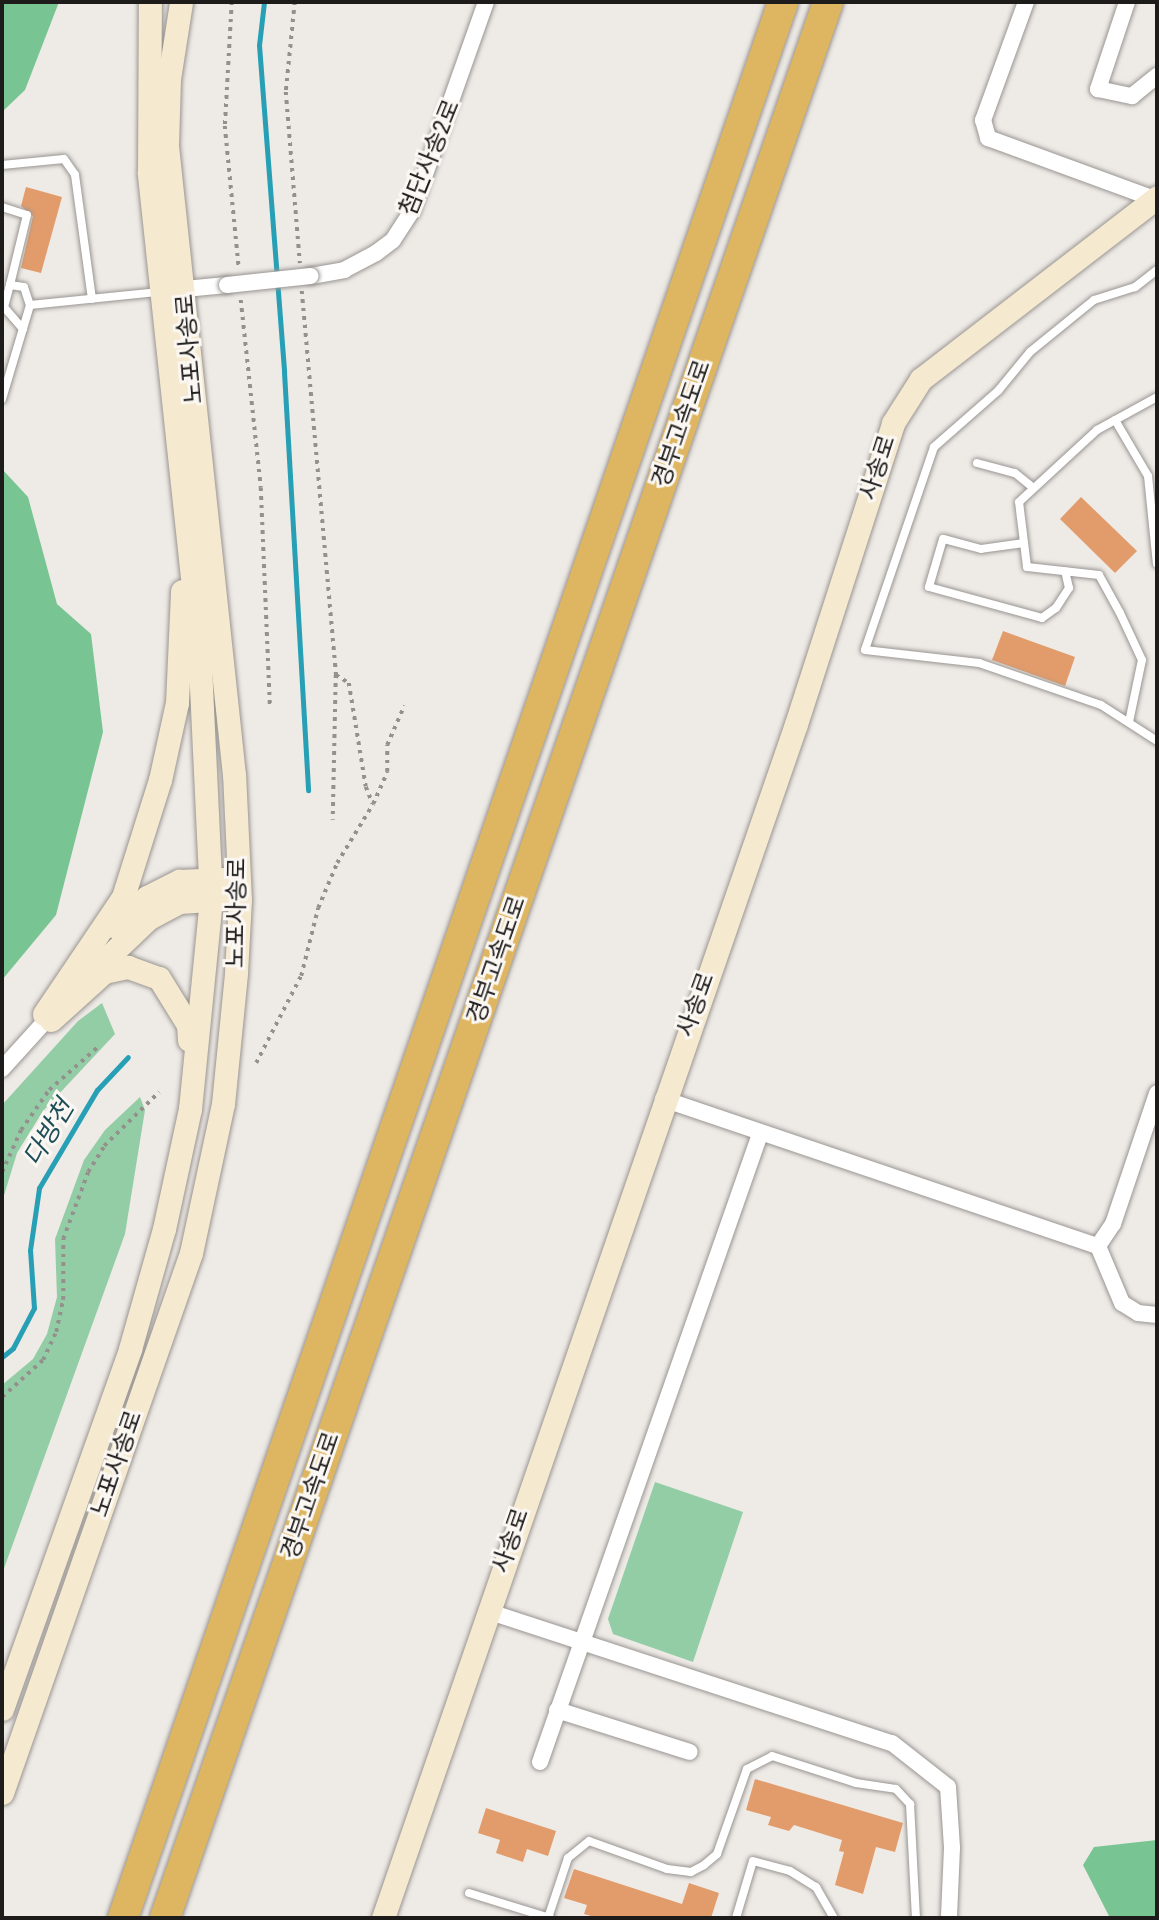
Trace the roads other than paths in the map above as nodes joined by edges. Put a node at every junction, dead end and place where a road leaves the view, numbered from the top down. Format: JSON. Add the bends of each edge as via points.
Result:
{"nodes":[{"id":1,"x":150,"y":2,"type":"edge"},
{"id":2,"x":181,"y":2,"type":"edge"},
{"id":3,"x":486,"y":2,"type":"edge"},
{"id":4,"x":783,"y":2,"type":"edge"},
{"id":5,"x":828,"y":2,"type":"edge"},
{"id":6,"x":1026,"y":2,"type":"edge"},
{"id":7,"x":1127,"y":2,"type":"edge"},
{"id":8,"x":1157,"y":76,"type":"edge"},
{"id":9,"x":2,"y":165,"type":"edge"},
{"id":10,"x":1156,"y":198,"type":"edge"},
{"id":11,"x":2,"y":206,"type":"edge"},
{"id":12,"x":1157,"y":270,"type":"edge"},
{"id":13,"x":10,"y":285,"type":"junction"},
{"id":14,"x":185,"y":289,"type":"junction"},
{"id":15,"x":159,"y":292,"type":"junction"},
{"id":16,"x":92,"y":299,"type":"junction"},
{"id":17,"x":30,"y":305,"type":"junction"},
{"id":18,"x":3,"y":306,"type":"edge"},
{"id":19,"x":23,"y":329,"type":"junction"},
{"id":20,"x":1157,"y":397,"type":"edge"},
{"id":21,"x":2,"y":399,"type":"edge"},
{"id":22,"x":1115,"y":420,"type":"junction"},
{"id":23,"x":977,"y":463,"type":"dead end"},
{"id":24,"x":1032,"y":487,"type":"junction"},
{"id":25,"x":1153,"y":491,"type":"edge"},
{"id":26,"x":185,"y":528,"type":"junction"},
{"id":27,"x":1024,"y":542,"type":"junction"},
{"id":28,"x":1157,"y":565,"type":"edge"},
{"id":29,"x":1065,"y":571,"type":"junction"},
{"id":30,"x":1129,"y":722,"type":"junction"},
{"id":31,"x":1157,"y":741,"type":"edge"},
{"id":32,"x":211,"y":889,"type":"junction"},
{"id":33,"x":239,"y":889,"type":"junction"},
{"id":34,"x":45,"y":1020,"type":"junction"},
{"id":35,"x":2,"y":1069,"type":"edge"},
{"id":36,"x":191,"y":1092,"type":"junction"},
{"id":37,"x":1157,"y":1093,"type":"edge"},
{"id":38,"x":663,"y":1100,"type":"junction"},
{"id":39,"x":760,"y":1134,"type":"junction"},
{"id":40,"x":1098,"y":1246,"type":"junction"},
{"id":41,"x":1157,"y":1315,"type":"edge"},
{"id":42,"x":487,"y":1611,"type":"junction"},
{"id":43,"x":580,"y":1641,"type":"junction"},
{"id":44,"x":2,"y":1709,"type":"edge"},
{"id":45,"x":557,"y":1710,"type":"junction"},
{"id":46,"x":690,"y":1752,"type":"dead end"},
{"id":47,"x":540,"y":1762,"type":"dead end"},
{"id":48,"x":2,"y":1793,"type":"edge"},
{"id":49,"x":469,"y":1894,"type":"dead end"},
{"id":50,"x":123,"y":1918,"type":"edge"},
{"id":51,"x":165,"y":1918,"type":"edge"},
{"id":52,"x":383,"y":1918,"type":"edge"},
{"id":53,"x":549,"y":1918,"type":"edge"},
{"id":54,"x":736,"y":1918,"type":"edge"},
{"id":55,"x":834,"y":1918,"type":"edge"},
{"id":56,"x":916,"y":1918,"type":"edge"},
{"id":57,"x":949,"y":1918,"type":"edge"}],
"edges":[{"from":1,"to":15,"type":"main road","name":"노포사송로","via":[[149,172]]},
{"from":2,"to":14,"type":"main road","name":"노포사송로","via":[[169,79],[167,146]]},
{"from":3,"to":14,"type":"street","name":"첨단사송2로","bridge":true,"via":[[412,211],[393,240],[344,270]]},
{"from":4,"to":50,"type":"highway","name":"경부고속도로"},
{"from":5,"to":51,"type":"highway","name":"경부고속도로"},
{"from":6,"to":10,"type":"street","via":[[983,120],[988,138]]},
{"from":7,"to":8,"type":"street","via":[[1098,89],[1132,96]]},
{"from":9,"to":16,"type":"lane","via":[[64,159],[75,175]]},
{"from":10,"to":38,"type":"main road","name":"사송로","via":[[920,379],[893,423],[796,724]]},
{"from":11,"to":13,"type":"lane","via":[[27,215]]},
{"from":12,"to":30,"type":"lane","via":[[1135,287],[1094,300],[1030,352],[998,391],[934,447],[864,650],[979,663],[1101,705]]},
{"from":13,"to":17,"type":"lane","via":[[24,287]]},
{"from":13,"to":18,"type":"lane"},
{"from":14,"to":15,"type":"street","name":"첨단사송2로"},
{"from":14,"to":33,"type":"main road","name":"노포사송로","via":[[234,775]]},
{"from":15,"to":16,"type":"lane"},
{"from":15,"to":26,"type":"main road","name":"노포사송로"},
{"from":16,"to":17,"type":"lane"},
{"from":17,"to":19,"type":"lane"},
{"from":18,"to":19,"type":"lane"},
{"from":19,"to":21,"type":"lane"},
{"from":20,"to":22,"type":"lane"},
{"from":22,"to":24,"type":"lane"},
{"from":22,"to":25,"type":"lane"},
{"from":23,"to":24,"type":"lane","via":[[1015,473]]},
{"from":24,"to":27,"type":"lane","via":[[1019,502]]},
{"from":25,"to":28,"type":"lane"},
{"from":26,"to":32,"type":"main road","name":"노포사송로","via":[[199,643]]},
{"from":26,"to":34,"type":"main road","via":[[177,703],[160,780],[123,897]]},
{"from":27,"to":29,"type":"lane","via":[[1027,567]]},
{"from":27,"to":29,"type":"lane","via":[[981,549],[943,539],[929,587],[1042,618],[1056,608],[1069,588]]},
{"from":29,"to":30,"type":"lane","via":[[1099,575],[1142,660]]},
{"from":30,"to":31,"type":"lane"},
{"from":32,"to":33,"type":"main road"},
{"from":32,"to":34,"type":"main road","via":[[179,881],[147,897],[116,922]]},
{"from":32,"to":36,"type":"main road","name":"노포사송로"},
{"from":33,"to":48,"type":"main road","name":"노포사송로","via":[[223,1104],[191,1253]]},
{"from":34,"to":35,"type":"street"},
{"from":34,"to":36,"type":"main road","via":[[104,972],[128,967],[146,971],[159,978],[188,1025]]},
{"from":36,"to":44,"type":"main road","name":"노포사송로","via":[[164,1229],[130,1349]]},
{"from":37,"to":40,"type":"street","via":[[1113,1224]]},
{"from":38,"to":39,"type":"street"},
{"from":38,"to":42,"type":"main road","name":"사송로"},
{"from":39,"to":40,"type":"street"},
{"from":39,"to":43,"type":"street"},
{"from":40,"to":41,"type":"street","via":[[1122,1303],[1138,1313]]},
{"from":42,"to":43,"type":"street"},
{"from":42,"to":52,"type":"main road","name":"사송로"},
{"from":43,"to":45,"type":"street"},
{"from":43,"to":57,"type":"street","via":[[892,1743],[948,1787],[952,1848]]},
{"from":45,"to":46,"type":"street"},
{"from":45,"to":47,"type":"street"},
{"from":49,"to":53,"type":"lane"},
{"from":53,"to":56,"type":"lane","via":[[568,1858],[589,1841],[667,1869],[691,1872],[704,1865],[717,1854],[747,1769],[772,1756],[856,1783],[896,1788],[910,1804]]},
{"from":54,"to":55,"type":"lane","via":[[753,1861],[790,1871],[816,1886]]}]}
